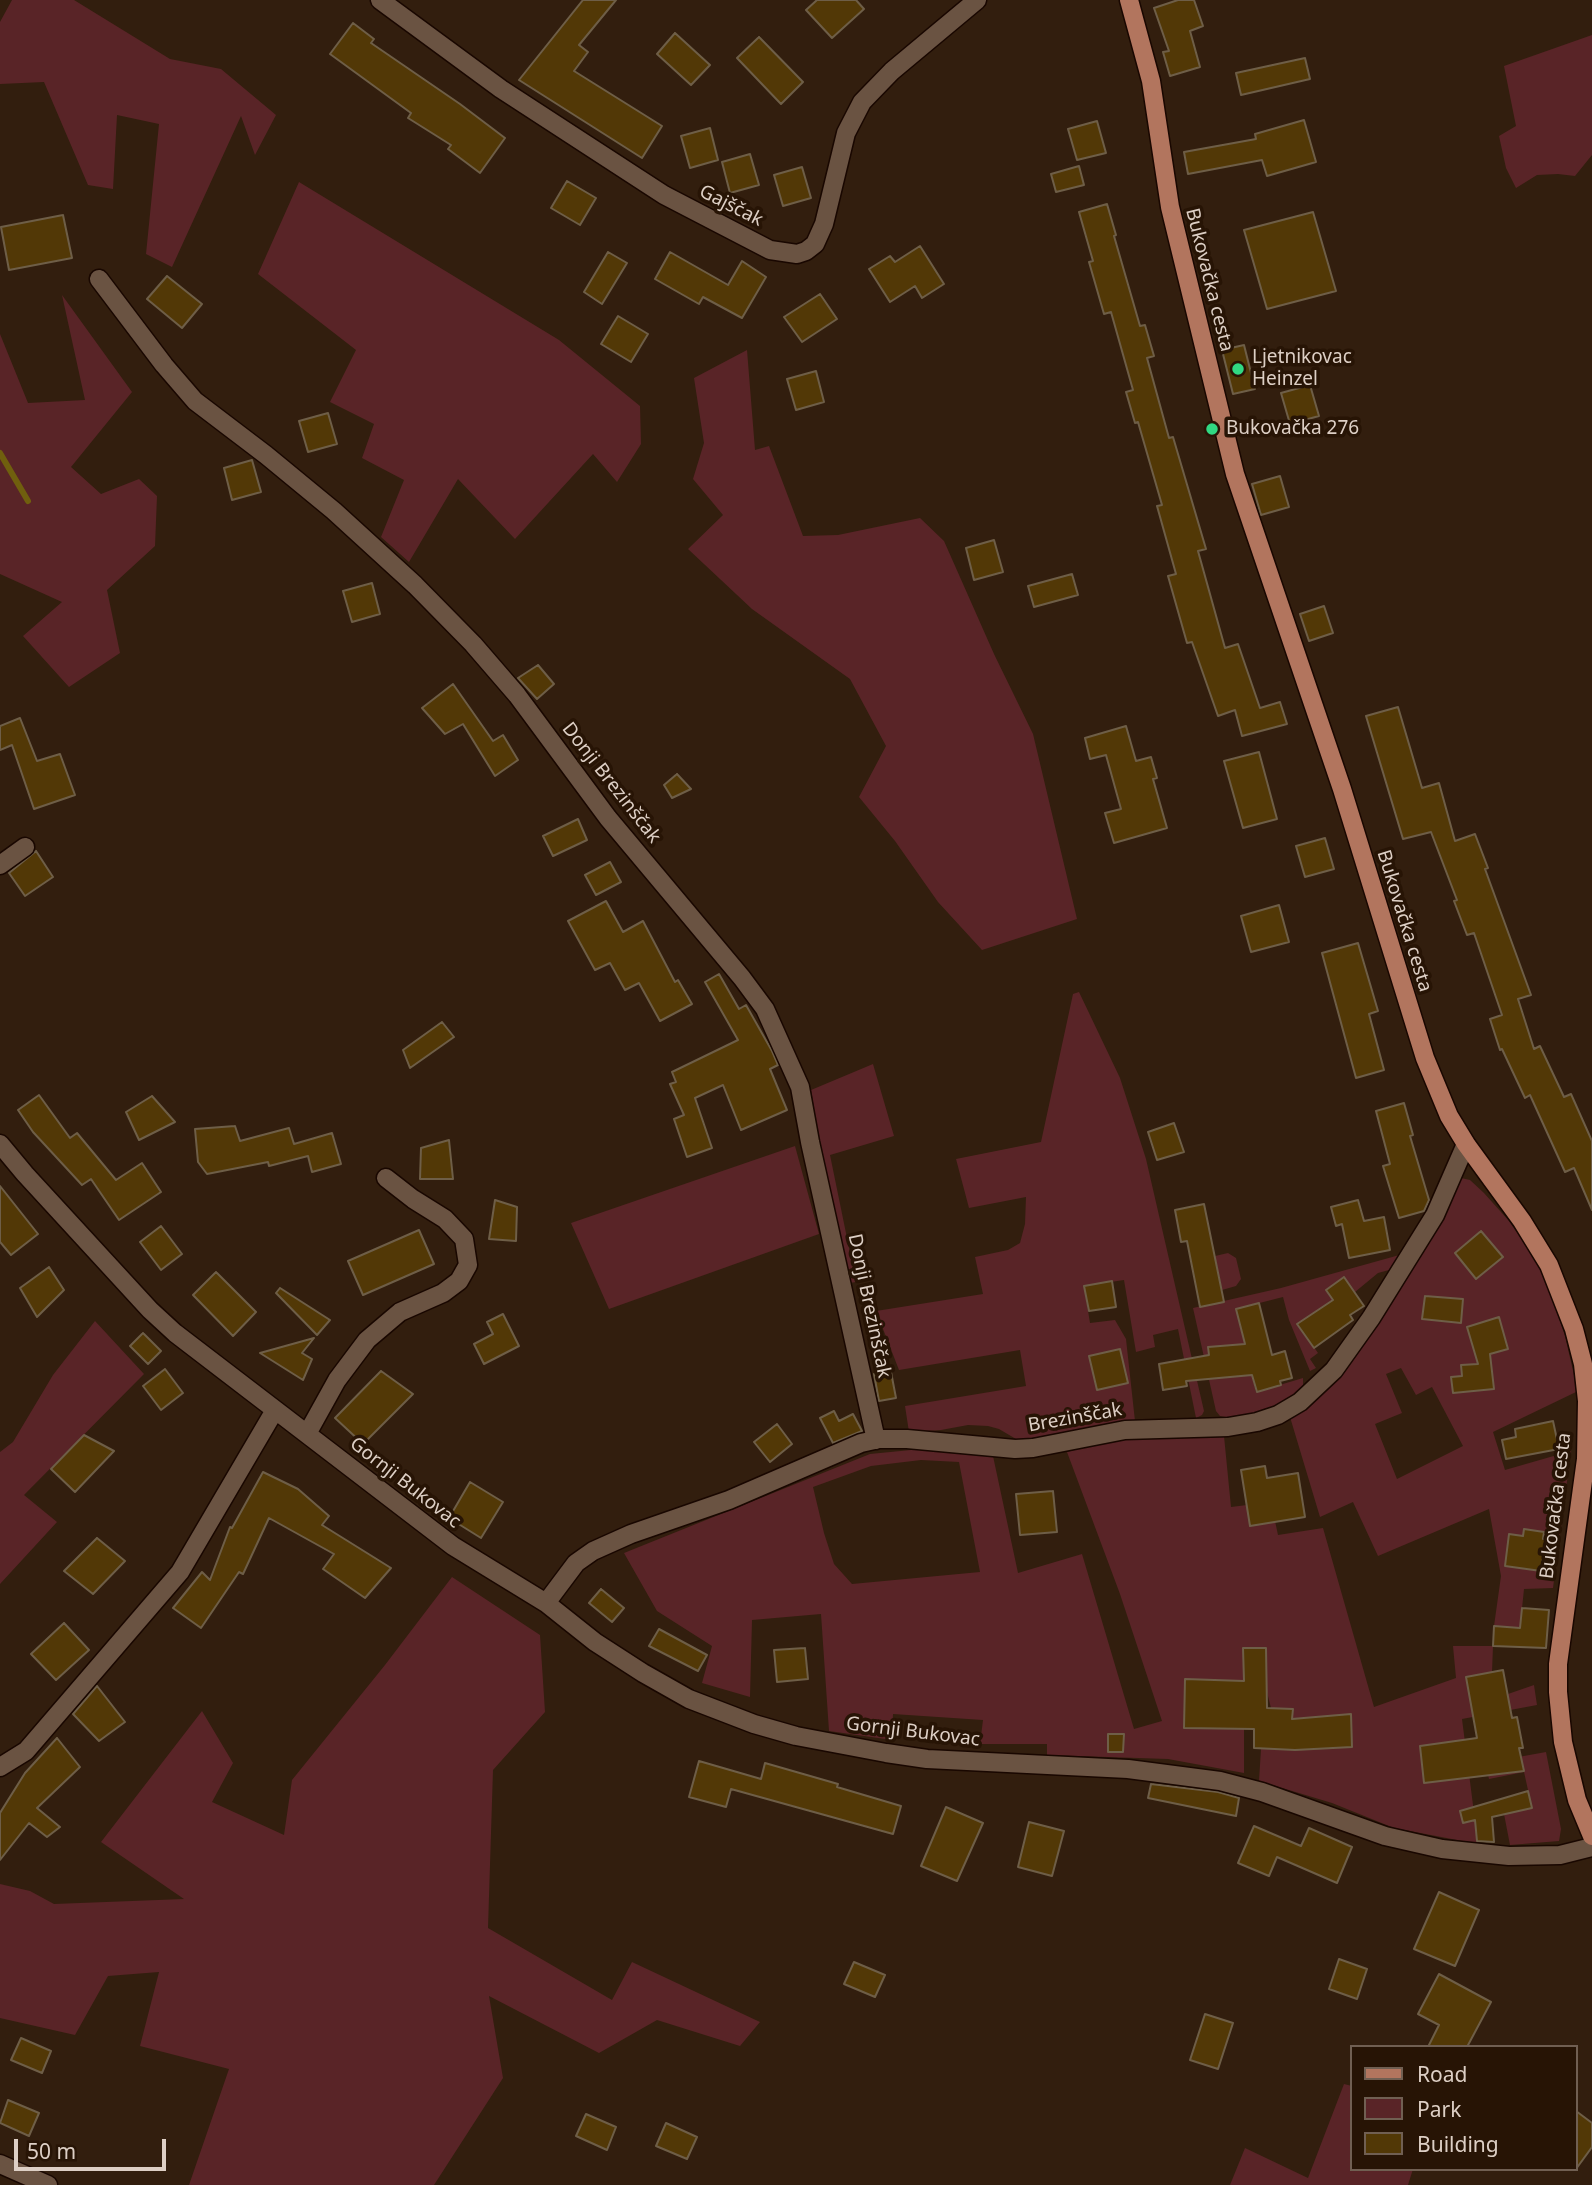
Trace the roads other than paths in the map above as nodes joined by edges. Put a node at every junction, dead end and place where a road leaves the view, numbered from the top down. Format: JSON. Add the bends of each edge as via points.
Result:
{"nodes":[{"id":1,"x":380,"y":0,"type":"edge"},
{"id":2,"x":977,"y":0,"type":"edge"},
{"id":3,"x":1129,"y":0,"type":"edge"},
{"id":4,"x":99,"y":279,"type":"dead end"},
{"id":5,"x":24,"y":846,"type":"dead end"},
{"id":6,"x":0,"y":865,"type":"edge"},
{"id":7,"x":0,"y":1144,"type":"edge"},
{"id":8,"x":1466,"y":1144,"type":"junction"},
{"id":9,"x":386,"y":1178,"type":"dead end"},
{"id":10,"x":275,"y":1410,"type":"junction"},
{"id":11,"x":307,"y":1434,"type":"junction"},
{"id":12,"x":876,"y":1440,"type":"junction"},
{"id":13,"x":546,"y":1603,"type":"junction"},
{"id":14,"x":0,"y":1767,"type":"edge"},
{"id":15,"x":1592,"y":1836,"type":"edge"},
{"id":16,"x":1592,"y":1847,"type":"edge"},
{"id":17,"x":0,"y":2164,"type":"edge"},
{"id":18,"x":48,"y":2185,"type":"edge"}],
"edges":[{"from":1,"to":2,"type":"street","name":"Gajščak","via":[[501,89],[664,195],[770,250],[797,254],[815,244],[824,225],[846,133],[862,102]]},
{"from":3,"to":8,"type":"main road","name":"Bukovačka cesta","via":[[1150,81],[1170,207],[1235,474],[1342,789],[1425,1058]]},
{"from":4,"to":12,"type":"street","name":"Donji Brezinščak","via":[[195,401],[334,511],[474,644],[608,818],[765,1009],[800,1087]]},
{"from":5,"to":6,"type":"street"},
{"from":7,"to":10,"type":"street","name":"Gornji Bukovac","via":[[150,1310]]},
{"from":8,"to":12,"type":"street","name":"Brezinščak","via":[[1436,1215],[1371,1318],[1334,1370],[1300,1402],[1278,1415],[1228,1427],[1125,1430],[1033,1448]]},
{"from":8,"to":15,"type":"main road","name":"Bukovačka cesta","via":[[1549,1265],[1583,1364],[1586,1459],[1558,1692],[1563,1742],[1577,1800]]},
{"from":9,"to":11,"type":"street","via":[[445,1219],[464,1239],[468,1265],[443,1293],[400,1312],[367,1340],[337,1380]]},
{"from":10,"to":11,"type":"street","name":"Gornji Bukovac"},
{"from":10,"to":14,"type":"street","via":[[180,1572],[26,1751]]},
{"from":11,"to":13,"type":"street","name":"Gornji Bukovac","via":[[453,1546]]},
{"from":12,"to":13,"type":"street","name":"Brezinščak","via":[[593,1551],[576,1563]]},
{"from":13,"to":16,"type":"street","name":"Gornji Bukovac","via":[[594,1642],[689,1699],[796,1736],[927,1759],[1128,1769],[1208,1779],[1262,1792],[1385,1836],[1442,1849],[1509,1856],[1560,1855]]},
{"from":17,"to":18,"type":"street"}]}
